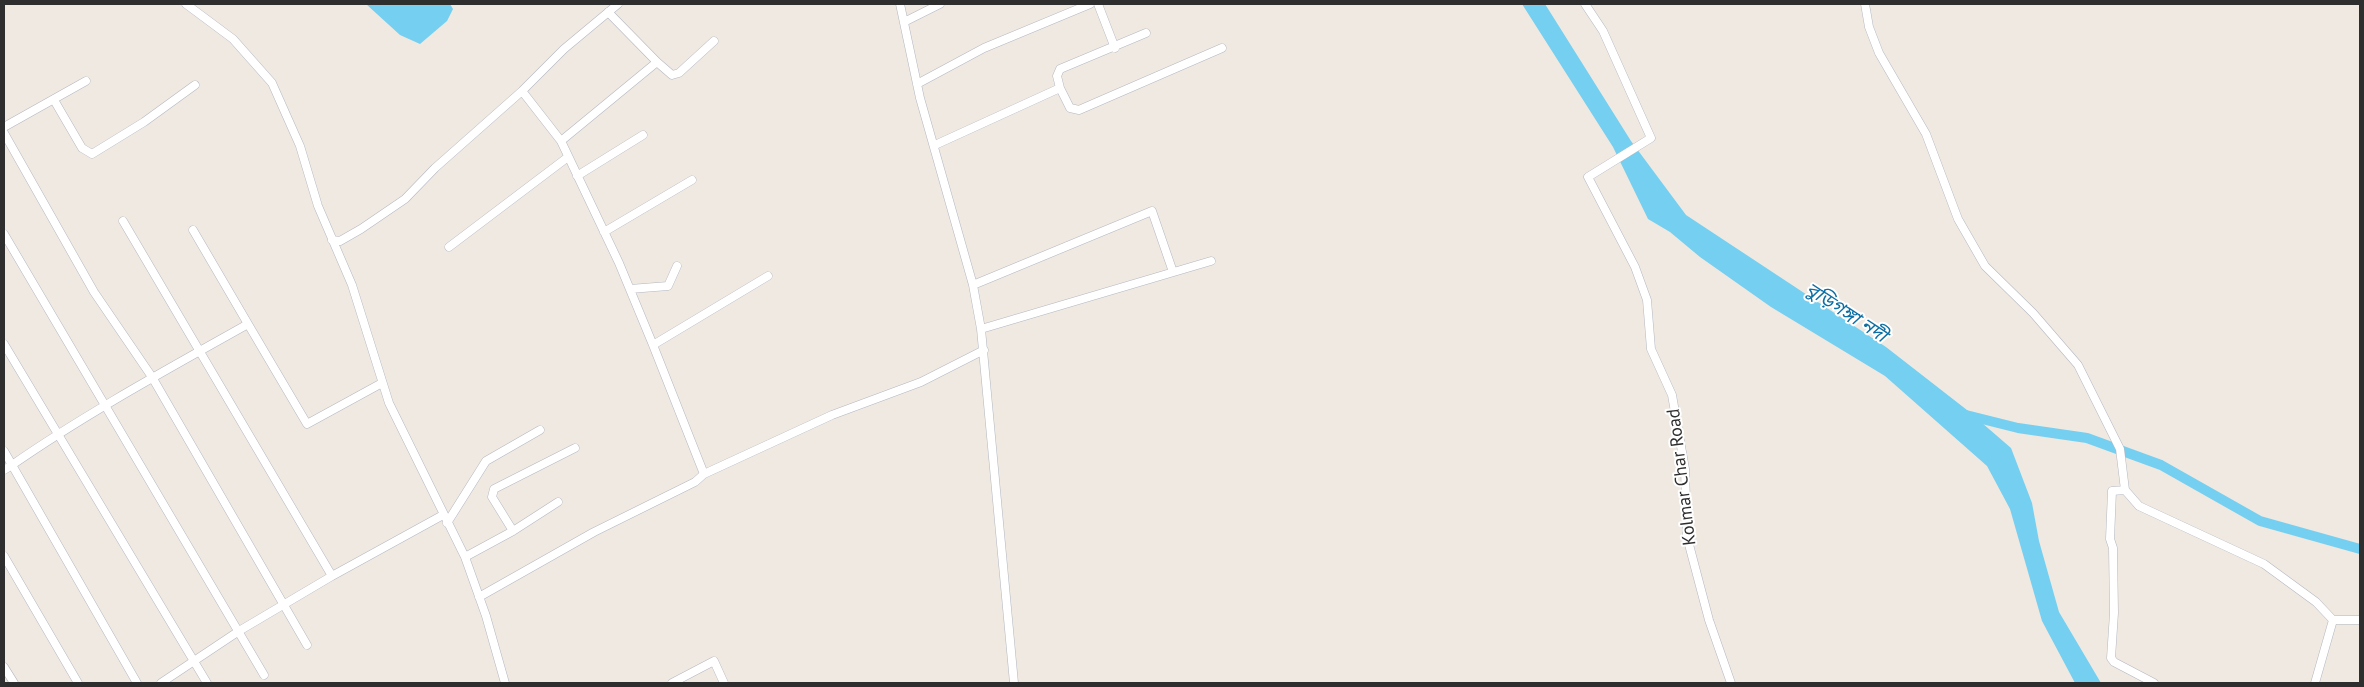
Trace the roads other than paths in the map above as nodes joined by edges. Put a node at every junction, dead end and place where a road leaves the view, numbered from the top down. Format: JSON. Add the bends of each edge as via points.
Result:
{"nodes":[{"id":1,"x":186,"y":4,"type":"edge"},
{"id":2,"x":618,"y":4,"type":"edge"},
{"id":3,"x":900,"y":4,"type":"edge"},
{"id":4,"x":940,"y":4,"type":"edge"},
{"id":5,"x":1090,"y":4,"type":"edge"},
{"id":6,"x":1098,"y":4,"type":"edge"},
{"id":7,"x":1586,"y":4,"type":"edge"},
{"id":8,"x":1865,"y":4,"type":"edge"},
{"id":9,"x":608,"y":12,"type":"junction"},
{"id":10,"x":904,"y":22,"type":"junction"},
{"id":11,"x":1146,"y":33,"type":"dead end"},
{"id":12,"x":714,"y":41,"type":"dead end"},
{"id":13,"x":1115,"y":48,"type":"junction"},
{"id":14,"x":1222,"y":48,"type":"dead end"},
{"id":15,"x":657,"y":62,"type":"junction"},
{"id":16,"x":86,"y":81,"type":"dead end"},
{"id":17,"x":917,"y":84,"type":"junction"},
{"id":18,"x":195,"y":85,"type":"dead end"},
{"id":19,"x":1060,"y":88,"type":"junction"},
{"id":20,"x":522,"y":91,"type":"junction"},
{"id":21,"x":54,"y":100,"type":"junction"},
{"id":22,"x":4,"y":127,"type":"edge"},
{"id":23,"x":4,"y":133,"type":"edge"},
{"id":24,"x":643,"y":135,"type":"dead end"},
{"id":25,"x":561,"y":141,"type":"junction"},
{"id":26,"x":935,"y":145,"type":"junction"},
{"id":27,"x":568,"y":156,"type":"junction"},
{"id":28,"x":577,"y":176,"type":"junction"},
{"id":29,"x":692,"y":180,"type":"dead end"},
{"id":30,"x":123,"y":222,"type":"dead end"},
{"id":31,"x":192,"y":230,"type":"dead end"},
{"id":32,"x":604,"y":232,"type":"junction"},
{"id":33,"x":4,"y":234,"type":"edge"},
{"id":34,"x":332,"y":240,"type":"junction"},
{"id":35,"x":449,"y":247,"type":"dead end"},
{"id":36,"x":1211,"y":261,"type":"dead end"},
{"id":37,"x":676,"y":266,"type":"dead end"},
{"id":38,"x":1173,"y":272,"type":"junction"},
{"id":39,"x":768,"y":276,"type":"dead end"},
{"id":40,"x":973,"y":285,"type":"junction"},
{"id":41,"x":630,"y":289,"type":"junction"},
{"id":42,"x":248,"y":324,"type":"junction"},
{"id":43,"x":981,"y":328,"type":"junction"},
{"id":44,"x":4,"y":344,"type":"edge"},
{"id":45,"x":653,"y":345,"type":"junction"},
{"id":46,"x":201,"y":350,"type":"junction"},
{"id":47,"x":984,"y":350,"type":"junction"},
{"id":48,"x":152,"y":377,"type":"junction"},
{"id":49,"x":382,"y":383,"type":"junction"},
{"id":50,"x":106,"y":405,"type":"junction"},
{"id":51,"x":540,"y":430,"type":"dead end"},
{"id":52,"x":58,"y":433,"type":"junction"},
{"id":53,"x":575,"y":448,"type":"dead end"},
{"id":54,"x":4,"y":451,"type":"edge"},
{"id":55,"x":12,"y":465,"type":"junction"},
{"id":56,"x":4,"y":470,"type":"edge"},
{"id":57,"x":704,"y":474,"type":"junction"},
{"id":58,"x":2125,"y":490,"type":"junction"},
{"id":59,"x":558,"y":502,"type":"dead end"},
{"id":60,"x":443,"y":515,"type":"junction"},
{"id":61,"x":447,"y":523,"type":"junction"},
{"id":62,"x":513,"y":531,"type":"junction"},
{"id":63,"x":4,"y":556,"type":"edge"},
{"id":64,"x":466,"y":557,"type":"junction"},
{"id":65,"x":332,"y":576,"type":"junction"},
{"id":66,"x":479,"y":597,"type":"junction"},
{"id":67,"x":283,"y":604,"type":"junction"},
{"id":68,"x":2333,"y":620,"type":"junction"},
{"id":69,"x":2360,"y":620,"type":"edge"},
{"id":70,"x":239,"y":632,"type":"junction"},
{"id":71,"x":307,"y":644,"type":"dead end"},
{"id":72,"x":194,"y":661,"type":"junction"},
{"id":73,"x":4,"y":667,"type":"edge"},
{"id":74,"x":264,"y":675,"type":"dead end"},
{"id":75,"x":14,"y":683,"type":"edge"},
{"id":76,"x":78,"y":683,"type":"edge"},
{"id":77,"x":137,"y":683,"type":"edge"},
{"id":78,"x":161,"y":683,"type":"edge"},
{"id":79,"x":207,"y":683,"type":"edge"},
{"id":80,"x":505,"y":683,"type":"edge"},
{"id":81,"x":672,"y":683,"type":"edge"},
{"id":82,"x":724,"y":683,"type":"edge"},
{"id":83,"x":1014,"y":683,"type":"edge"},
{"id":84,"x":1731,"y":683,"type":"edge"},
{"id":85,"x":2154,"y":683,"type":"edge"},
{"id":86,"x":2315,"y":683,"type":"edge"}],
"edges":[{"from":1,"to":34,"type":"street","via":[[233,39],[272,83],[300,146]]},
{"from":2,"to":9,"type":"street"},
{"from":3,"to":10,"type":"street"},
{"from":4,"to":10,"type":"street"},
{"from":5,"to":17,"type":"street","via":[[984,48]]},
{"from":6,"to":13,"type":"street"},
{"from":7,"to":84,"type":"street","name":"Kolmar Char Road","via":[[1602,31],[1651,138],[1588,178],[1635,267],[1646,300],[1651,349],[1672,395],[1676,412],[1685,469],[1687,537],[1709,620]]},
{"from":8,"to":58,"type":"street","via":[[1868,27],[1926,134],[1962,227],[1985,266],[2033,312],[2078,366],[2120,449]]},
{"from":9,"to":15,"type":"street"},
{"from":9,"to":20,"type":"street","via":[[564,48]]},
{"from":10,"to":17,"type":"street"},
{"from":11,"to":13,"type":"street"},
{"from":12,"to":15,"type":"street","via":[[676,75]]},
{"from":13,"to":19,"type":"street","via":[[1060,69],[1057,76]]},
{"from":14,"to":19,"type":"street","via":[[1079,110],[1070,108]]},
{"from":15,"to":25,"type":"street"},
{"from":16,"to":21,"type":"street"},
{"from":17,"to":26,"type":"street"},
{"from":18,"to":21,"type":"street","via":[[92,154],[82,148]]},
{"from":19,"to":26,"type":"street"},
{"from":20,"to":25,"type":"street"},
{"from":20,"to":34,"type":"street","via":[[405,199],[340,241]]},
{"from":21,"to":22,"type":"street"},
{"from":23,"to":48,"type":"street","via":[[94,292]]},
{"from":24,"to":28,"type":"street"},
{"from":25,"to":27,"type":"street"},
{"from":26,"to":40,"type":"street"},
{"from":27,"to":28,"type":"street"},
{"from":27,"to":35,"type":"street"},
{"from":28,"to":32,"type":"street"},
{"from":29,"to":32,"type":"street"},
{"from":30,"to":46,"type":"street"},
{"from":31,"to":42,"type":"street"},
{"from":32,"to":41,"type":"street"},
{"from":33,"to":50,"type":"street"},
{"from":34,"to":49,"type":"street","via":[[352,285]]},
{"from":36,"to":38,"type":"street"},
{"from":37,"to":41,"type":"street","via":[[668,286]]},
{"from":38,"to":40,"type":"street","via":[[1152,210]]},
{"from":38,"to":43,"type":"street"},
{"from":39,"to":45,"type":"street"},
{"from":40,"to":43,"type":"street"},
{"from":41,"to":45,"type":"street"},
{"from":42,"to":46,"type":"street"},
{"from":42,"to":49,"type":"street","via":[[307,424]]},
{"from":43,"to":47,"type":"street"},
{"from":44,"to":52,"type":"street"},
{"from":45,"to":57,"type":"street"},
{"from":46,"to":48,"type":"street"},
{"from":46,"to":65,"type":"street"},
{"from":47,"to":57,"type":"street","via":[[921,382],[832,415]]},
{"from":47,"to":83,"type":"street"},
{"from":48,"to":50,"type":"street"},
{"from":48,"to":67,"type":"street"},
{"from":49,"to":60,"type":"street"},
{"from":50,"to":52,"type":"street"},
{"from":50,"to":70,"type":"street"},
{"from":51,"to":61,"type":"street","via":[[486,461]]},
{"from":52,"to":55,"type":"street"},
{"from":52,"to":72,"type":"street"},
{"from":53,"to":62,"type":"street","via":[[494,489],[492,497]]},
{"from":54,"to":55,"type":"street"},
{"from":55,"to":56,"type":"street"},
{"from":55,"to":77,"type":"street"},
{"from":57,"to":66,"type":"street","via":[[695,482],[594,532]]},
{"from":58,"to":68,"type":"street","via":[[2139,506],[2264,564],[2316,602]]},
{"from":58,"to":85,"type":"street","via":[[2112,492],[2110,539],[2113,548],[2114,612],[2111,658]]},
{"from":59,"to":62,"type":"street"},
{"from":60,"to":61,"type":"street"},
{"from":60,"to":65,"type":"street"},
{"from":61,"to":64,"type":"street"},
{"from":62,"to":64,"type":"street"},
{"from":63,"to":76,"type":"street"},
{"from":64,"to":66,"type":"street"},
{"from":65,"to":67,"type":"street"},
{"from":66,"to":80,"type":"street"},
{"from":67,"to":70,"type":"street"},
{"from":67,"to":71,"type":"street"},
{"from":68,"to":69,"type":"street"},
{"from":68,"to":86,"type":"street"},
{"from":70,"to":72,"type":"street"},
{"from":70,"to":74,"type":"street"},
{"from":72,"to":78,"type":"street"},
{"from":72,"to":79,"type":"street"},
{"from":73,"to":75,"type":"street"},
{"from":81,"to":82,"type":"street","via":[[714,661]]}]}
